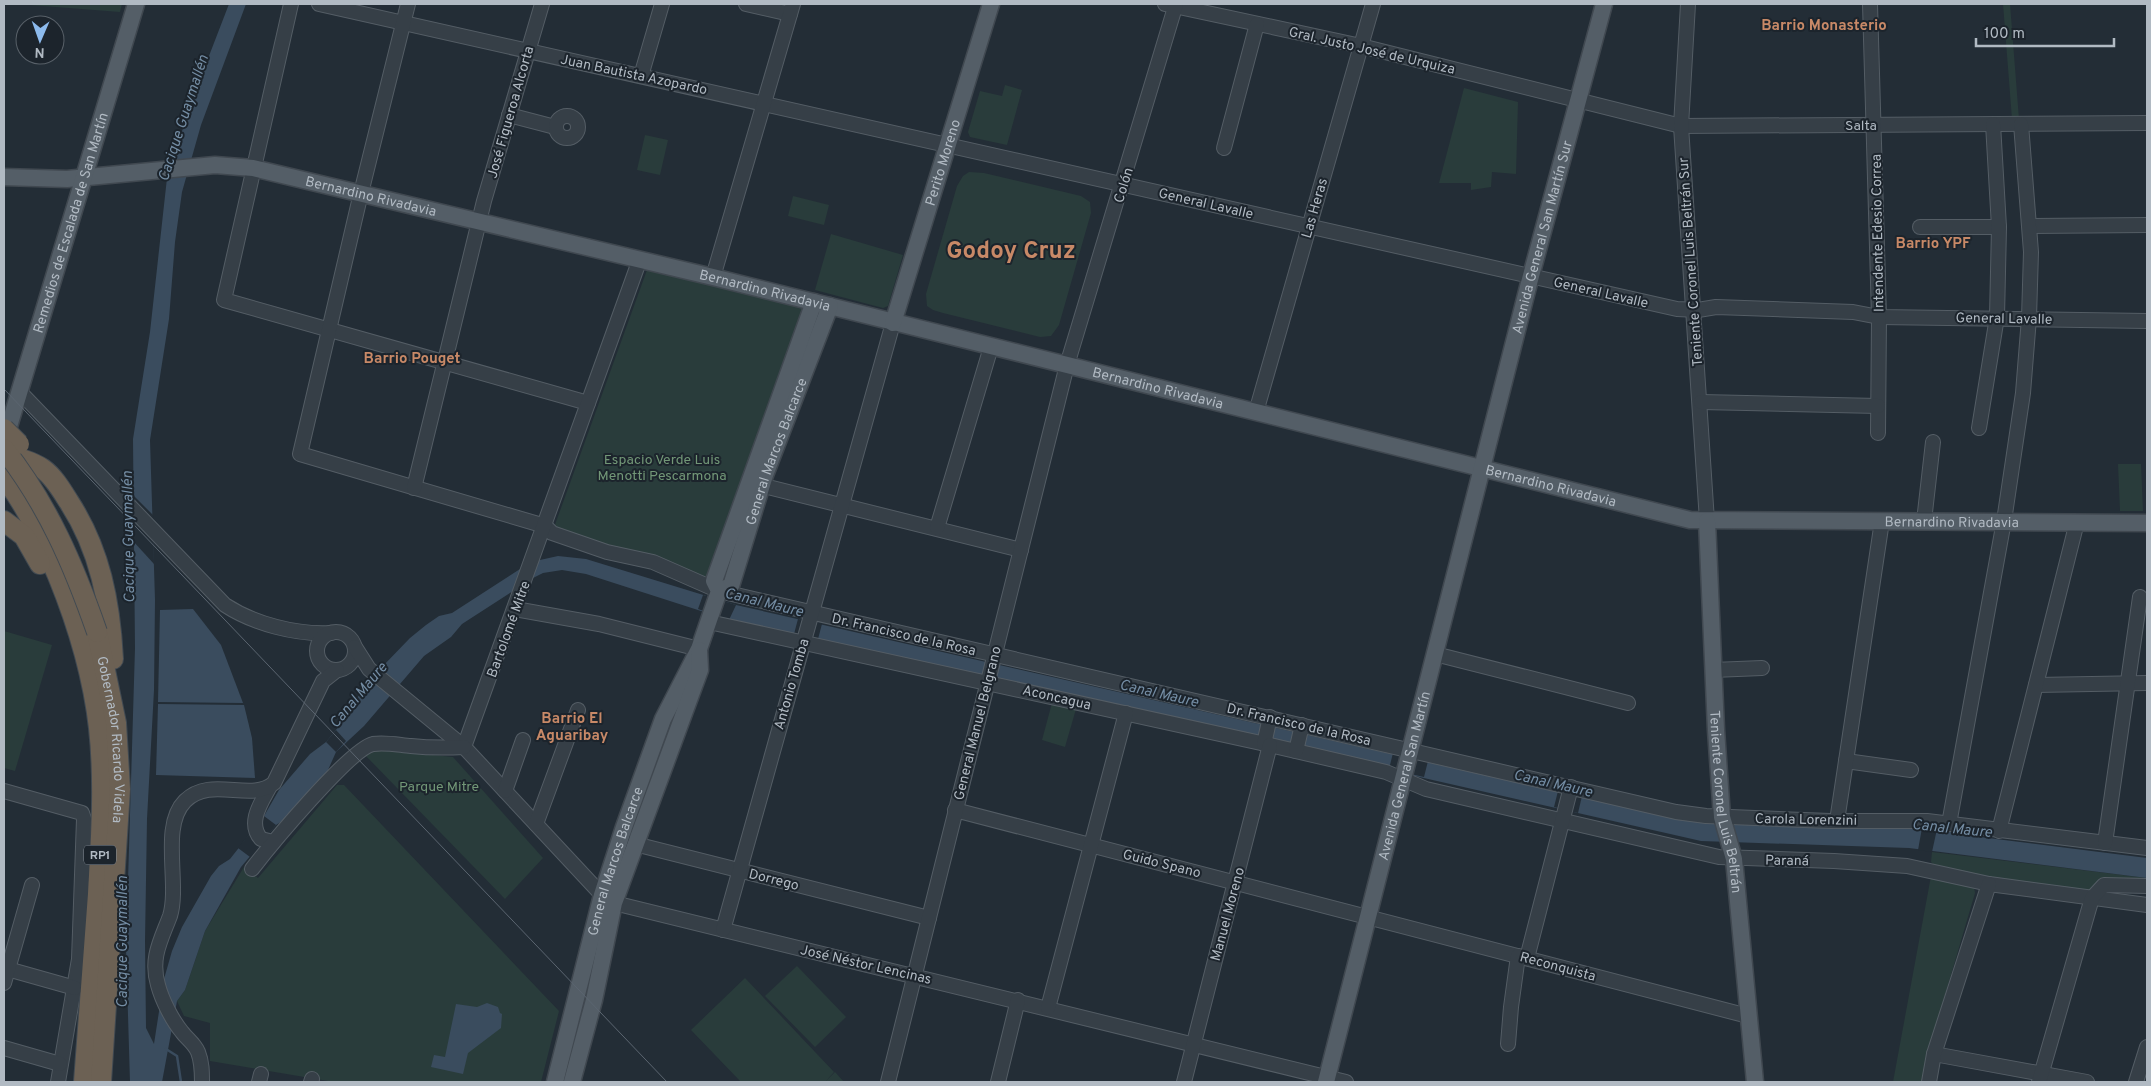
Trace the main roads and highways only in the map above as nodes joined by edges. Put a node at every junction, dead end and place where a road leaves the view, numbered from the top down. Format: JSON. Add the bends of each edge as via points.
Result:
{"nodes":[{"id":1,"x":136,"y":4,"type":"edge"},
{"id":2,"x":991,"y":4,"type":"edge"},
{"id":3,"x":1604,"y":4,"type":"edge"},
{"id":4,"x":4,"y":177,"type":"edge"},
{"id":5,"x":83,"y":178,"type":"junction"},
{"id":6,"x":822,"y":304,"type":"junction"},
{"id":7,"x":893,"y":322,"type":"junction"},
{"id":8,"x":4,"y":429,"type":"edge"},
{"id":9,"x":8,"y":448,"type":"edge"},
{"id":10,"x":1483,"y":470,"type":"junction"},
{"id":11,"x":4,"y":477,"type":"edge"},
{"id":12,"x":4,"y":521,"type":"edge"},
{"id":13,"x":1707,"y":521,"type":"junction"},
{"id":14,"x":2147,"y":523,"type":"edge"},
{"id":15,"x":88,"y":631,"type":"junction"},
{"id":16,"x":699,"y":649,"type":"junction"},
{"id":17,"x":116,"y":723,"type":"junction"},
{"id":18,"x":101,"y":747,"type":"junction"},
{"id":19,"x":608,"y":899,"type":"junction"},
{"id":20,"x":102,"y":947,"type":"junction"},
{"id":21,"x":1326,"y":1080,"type":"edge"},
{"id":22,"x":72,"y":1082,"type":"edge"},
{"id":23,"x":84,"y":1082,"type":"edge"},
{"id":24,"x":101,"y":1082,"type":"edge"},
{"id":25,"x":115,"y":1082,"type":"edge"},
{"id":26,"x":555,"y":1082,"type":"edge"},
{"id":27,"x":572,"y":1082,"type":"edge"},
{"id":28,"x":1755,"y":1082,"type":"edge"}],
"edges":[{"from":1,"to":5,"type":"main road","name":"Remedios de Escalada de San Martín"},
{"from":2,"to":7,"type":"main road","name":"Perito Moreno"},
{"from":3,"to":10,"type":"main road","name":"Avenida General San Martín Sur"},
{"from":4,"to":5,"type":"main road","name":"Bernardino Rivadavia"},
{"from":5,"to":6,"type":"main road","name":"Bernardino Rivadavia","via":[[224,165],[254,168]]},
{"from":5,"to":9,"type":"main road","name":"Remedios de Escalada de San Martín","via":[[20,392]]},
{"from":6,"to":7,"type":"main road","name":"Bernardino Rivadavia"},
{"from":6,"to":16,"type":"main road","name":"General Marcos Balcarce","via":[[756,484],[714,581],[714,606]]},
{"from":7,"to":10,"type":"main road","name":"Bernardino Rivadavia"},
{"from":8,"to":9,"type":"highway","name":"Gobernador Ricardo Videla","bridge":true},
{"from":9,"to":15,"type":"highway","name":"Gobernador Ricardo Videla","number":"RP1","bridge":true,"via":[[56,529],[73,566]]},
{"from":9,"to":17,"type":"highway","via":[[43,470],[64,494],[90,538],[108,600]]},
{"from":10,"to":13,"type":"main road","name":"Bernardino Rivadavia","via":[[1687,520]]},
{"from":10,"to":21,"type":"main road","name":"Avenida General San Martín"},
{"from":11,"to":15,"type":"highway","name":"Gobernador Ricardo Videla","number":"RP1","via":[[22,502]]},
{"from":12,"to":18,"type":"highway","via":[[24,536],[40,563],[73,649]]},
{"from":13,"to":14,"type":"main road","name":"Bernardino Rivadavia"},
{"from":13,"to":28,"type":"main road","name":"Teniente Coronel Luis Beltrán","via":[[1723,820],[1732,851]]},
{"from":15,"to":17,"type":"highway","name":"Gobernador Ricardo Videla","number":"RP1"},
{"from":15,"to":18,"type":"highway","name":"Gobernador Ricardo Videla","number":"RP1"},
{"from":16,"to":19,"type":"main road","name":"General Marcos Balcarce","via":[[663,719],[619,840]]},
{"from":16,"to":19,"type":"main road","name":"General Marcos Balcarce","via":[[700,670],[636,844]]},
{"from":17,"to":20,"type":"highway","name":"Gobernador Ricardo Videla","number":"RP1","via":[[120,790]]},
{"from":18,"to":20,"type":"highway","name":"Gobernador Ricardo Videla","number":"RP1"},
{"from":19,"to":26,"type":"main road","name":"General Marcos Balcarce"},
{"from":19,"to":27,"type":"main road","name":"General Marcos Balcarce","via":[[598,982]]},
{"from":20,"to":22,"type":"highway"},
{"from":20,"to":23,"type":"highway","name":"Gobernador Ricardo Videla","number":"RP1"},
{"from":20,"to":24,"type":"highway","name":"Gobernador Ricardo Videla","number":"RP1"},
{"from":20,"to":25,"type":"highway"}]}
